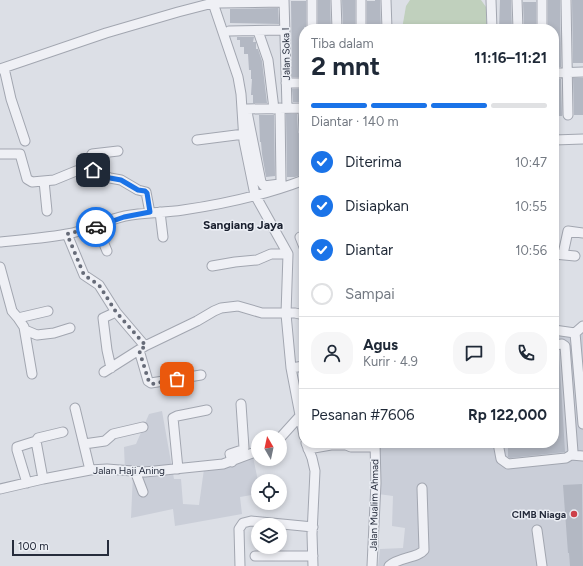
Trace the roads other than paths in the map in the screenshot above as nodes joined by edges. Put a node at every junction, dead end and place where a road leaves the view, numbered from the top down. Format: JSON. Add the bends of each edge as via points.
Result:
{"nodes":[{"id":1,"x":312,"y":0,"type":"edge"},
{"id":2,"x":336,"y":0,"type":"edge"},
{"id":3,"x":361,"y":0,"type":"edge"},
{"id":4,"x":386,"y":0,"type":"edge"},
{"id":5,"x":491,"y":0,"type":"edge"},
{"id":6,"x":517,"y":0,"type":"edge"},
{"id":7,"x":542,"y":0,"type":"edge"},
{"id":8,"x":566,"y":0,"type":"edge"},
{"id":9,"x":284,"y":1,"type":"edge"},
{"id":10,"x":215,"y":2,"type":"edge"},
{"id":11,"x":312,"y":24,"type":"edge"},
{"id":12,"x":337,"y":24,"type":"edge"},
{"id":13,"x":361,"y":24,"type":"edge"},
{"id":14,"x":387,"y":24,"type":"edge"},
{"id":15,"x":492,"y":24,"type":"edge"},
{"id":16,"x":518,"y":24,"type":"edge"},
{"id":17,"x":542,"y":24,"type":"edge"},
{"id":18,"x":285,"y":30,"type":"junction"},
{"id":19,"x":229,"y":31,"type":"junction"},
{"id":20,"x":258,"y":31,"type":"junction"},
{"id":21,"x":2,"y":68,"type":"edge"},
{"id":22,"x":567,"y":72,"type":"junction"},
{"id":23,"x":583,"y":72,"type":"edge"},
{"id":24,"x":559,"y":73,"type":"edge"},
{"id":25,"x":286,"y":83,"type":"junction"},
{"id":26,"x":299,"y":83,"type":"edge"},
{"id":27,"x":299,"y":108,"type":"edge"},
{"id":28,"x":247,"y":109,"type":"junction"},
{"id":29,"x":280,"y":109,"type":"junction"},
{"id":30,"x":568,"y":115,"type":"dead end"},
{"id":31,"x":244,"y":134,"type":"junction"},
{"id":32,"x":583,"y":139,"type":"edge"},
{"id":33,"x":197,"y":140,"type":"dead end"},
{"id":34,"x":559,"y":140,"type":"edge"},
{"id":35,"x":25,"y":141,"type":"dead end"},
{"id":36,"x":118,"y":150,"type":"dead end"},
{"id":37,"x":0,"y":154,"type":"edge"},
{"id":38,"x":93,"y":170,"type":"junction"},
{"id":39,"x":44,"y":181,"type":"junction"},
{"id":40,"x":299,"y":182,"type":"edge"},
{"id":41,"x":255,"y":195,"type":"junction"},
{"id":42,"x":47,"y":211,"type":"dead end"},
{"id":43,"x":150,"y":212,"type":"junction"},
{"id":44,"x":160,"y":212,"type":"junction"},
{"id":45,"x":97,"y":226,"type":"junction"},
{"id":46,"x":583,"y":233,"type":"edge"},
{"id":47,"x":67,"y":234,"type":"junction"},
{"id":48,"x":163,"y":237,"type":"dead end"},
{"id":49,"x":0,"y":242,"type":"edge"},
{"id":50,"x":107,"y":251,"type":"dead end"},
{"id":51,"x":288,"y":254,"type":"junction"},
{"id":52,"x":559,"y":254,"type":"edge"},
{"id":53,"x":575,"y":256,"type":"dead end"},
{"id":54,"x":212,"y":266,"type":"dead end"},
{"id":55,"x":0,"y":267,"type":"edge"},
{"id":56,"x":48,"y":311,"type":"dead end"},
{"id":57,"x":116,"y":312,"type":"junction"},
{"id":58,"x":286,"y":314,"type":"junction"},
{"id":59,"x":299,"y":314,"type":"edge"},
{"id":60,"x":18,"y":318,"type":"junction"},
{"id":61,"x":583,"y":326,"type":"edge"},
{"id":62,"x":70,"y":328,"type":"dead end"},
{"id":63,"x":25,"y":330,"type":"junction"},
{"id":64,"x":559,"y":331,"type":"edge"},
{"id":65,"x":575,"y":333,"type":"junction"},
{"id":66,"x":559,"y":344,"type":"edge"},
{"id":67,"x":142,"y":348,"type":"junction"},
{"id":68,"x":299,"y":367,"type":"edge"},
{"id":69,"x":291,"y":368,"type":"junction"},
{"id":70,"x":32,"y":374,"type":"dead end"},
{"id":71,"x":201,"y":375,"type":"dead end"},
{"id":72,"x":241,"y":404,"type":"dead end"},
{"id":73,"x":299,"y":404,"type":"edge"},
{"id":74,"x":75,"y":408,"type":"dead end"},
{"id":75,"x":207,"y":410,"type":"dead end"},
{"id":76,"x":583,"y":418,"type":"edge"},
{"id":77,"x":299,"y":420,"type":"edge"},
{"id":78,"x":143,"y":427,"type":"dead end"},
{"id":79,"x":287,"y":431,"type":"edge"},
{"id":80,"x":62,"y":432,"type":"dead end"},
{"id":81,"x":36,"y":441,"type":"junction"},
{"id":82,"x":84,"y":444,"type":"junction"},
{"id":83,"x":308,"y":448,"type":"edge"},
{"id":84,"x":375,"y":448,"type":"edge"},
{"id":85,"x":499,"y":448,"type":"edge"},
{"id":86,"x":251,"y":455,"type":"edge"},
{"id":87,"x":571,"y":455,"type":"junction"},
{"id":88,"x":583,"y":456,"type":"edge"},
{"id":89,"x":232,"y":462,"type":"junction"},
{"id":90,"x":178,"y":469,"type":"junction"},
{"id":91,"x":90,"y":470,"type":"junction"},
{"id":92,"x":135,"y":472,"type":"junction"},
{"id":93,"x":42,"y":479,"type":"junction"},
{"id":94,"x":27,"y":483,"type":"junction"},
{"id":95,"x":422,"y":488,"type":"dead end"},
{"id":96,"x":0,"y":490,"type":"edge"},
{"id":97,"x":143,"y":492,"type":"dead end"},
{"id":98,"x":312,"y":527,"type":"junction"},
{"id":99,"x":537,"y":530,"type":"dead end"},
{"id":100,"x":256,"y":556,"type":"dead end"},
{"id":101,"x":313,"y":556,"type":"junction"},
{"id":102,"x":240,"y":566,"type":"edge"},
{"id":103,"x":313,"y":566,"type":"edge"},
{"id":104,"x":372,"y":566,"type":"edge"},
{"id":105,"x":389,"y":566,"type":"edge"},
{"id":106,"x":542,"y":566,"type":"edge"}],
"edges":[{"from":1,"to":11,"type":"street"},
{"from":2,"to":12,"type":"street"},
{"from":3,"to":13,"type":"street"},
{"from":4,"to":14,"type":"street"},
{"from":5,"to":15,"type":"street"},
{"from":6,"to":16,"type":"street"},
{"from":7,"to":17,"type":"street"},
{"from":8,"to":22,"type":"street"},
{"from":9,"to":10,"type":"street"},
{"from":9,"to":18,"type":"street","name":"Jalan Soka I"},
{"from":10,"to":19,"type":"street"},
{"from":10,"to":21,"type":"street","via":[[106,32]]},
{"from":10,"to":31,"type":"street","via":[[238,77]]},
{"from":18,"to":20,"type":"street"},
{"from":18,"to":25,"type":"street","name":"Jalan Soka I"},
{"from":19,"to":20,"type":"street"},
{"from":19,"to":28,"type":"street","via":[[244,77]]},
{"from":20,"to":29,"type":"street"},
{"from":21,"to":35,"type":"street"},
{"from":22,"to":23,"type":"street"},
{"from":22,"to":24,"type":"street"},
{"from":22,"to":30,"type":"street"},
{"from":25,"to":26,"type":"street"},
{"from":25,"to":29,"type":"street","name":"Jalan Soka I"},
{"from":27,"to":29,"type":"street"},
{"from":28,"to":29,"type":"street"},
{"from":28,"to":29,"type":"street","via":[[261,182],[264,186],[281,182]]},
{"from":31,"to":33,"type":"street"},
{"from":31,"to":41,"type":"street"},
{"from":32,"to":34,"type":"street"},
{"from":36,"to":38,"type":"street","via":[[92,155]]},
{"from":37,"to":39,"type":"street","via":[[19,154],[28,180]]},
{"from":38,"to":39,"type":"street","via":[[76,171],[54,180]]},
{"from":38,"to":43,"type":"street","via":[[145,191]]},
{"from":39,"to":42,"type":"street"},
{"from":40,"to":41,"type":"street"},
{"from":41,"to":44,"type":"street","via":[[207,206]]},
{"from":41,"to":51,"type":"street"},
{"from":43,"to":44,"type":"street"},
{"from":43,"to":45,"type":"street"},
{"from":44,"to":48,"type":"street"},
{"from":45,"to":47,"type":"street"},
{"from":45,"to":50,"type":"street"},
{"from":46,"to":52,"type":"street","via":[[568,232]]},
{"from":47,"to":49,"type":"street"},
{"from":47,"to":57,"type":"street","via":[[84,275],[99,285]]},
{"from":51,"to":54,"type":"street","via":[[271,254],[257,260]]},
{"from":51,"to":58,"type":"street"},
{"from":52,"to":53,"type":"street"},
{"from":55,"to":60,"type":"street","via":[[12,311]]},
{"from":56,"to":60,"type":"street"},
{"from":57,"to":67,"type":"street"},
{"from":57,"to":67,"type":"street","via":[[103,318],[108,370]]},
{"from":58,"to":59,"type":"street"},
{"from":58,"to":67,"type":"street","via":[[262,313],[238,306],[221,308]]},
{"from":58,"to":69,"type":"street"},
{"from":60,"to":63,"type":"street"},
{"from":61,"to":65,"type":"street"},
{"from":62,"to":63,"type":"street","via":[[37,335]]},
{"from":63,"to":70,"type":"street"},
{"from":64,"to":65,"type":"street"},
{"from":65,"to":76,"type":"street"},
{"from":66,"to":87,"type":"street","via":[[565,346],[573,452]]},
{"from":67,"to":71,"type":"street","via":[[148,381],[151,383]]},
{"from":68,"to":69,"type":"street"},
{"from":69,"to":73,"type":"street"},
{"from":72,"to":89,"type":"street","via":[[244,447],[230,454]]},
{"from":74,"to":82,"type":"street"},
{"from":75,"to":90,"type":"street","via":[[173,419]]},
{"from":77,"to":79,"type":"street"},
{"from":78,"to":82,"type":"street","via":[[113,434],[105,441]]},
{"from":80,"to":81,"type":"street","via":[[38,438]]},
{"from":81,"to":93,"type":"street"},
{"from":81,"to":94,"type":"street","via":[[17,448]]},
{"from":82,"to":91,"type":"street"},
{"from":83,"to":98,"type":"street","via":[[315,471]]},
{"from":84,"to":104,"type":"street","name":"Jalan Mualim Ahmad"},
{"from":85,"to":87,"type":"street","via":[[501,459],[508,464],[566,458]]},
{"from":86,"to":89,"type":"street","name":"Jalan Haji Aning"},
{"from":87,"to":88,"type":"street"},
{"from":89,"to":90,"type":"street","name":"Jalan Haji Aning"},
{"from":90,"to":92,"type":"street","name":"Jalan Haji Aning"},
{"from":91,"to":92,"type":"street","name":"Jalan Haji Aning"},
{"from":91,"to":93,"type":"street","name":"Jalan Haji Aning"},
{"from":92,"to":97,"type":"street"},
{"from":93,"to":94,"type":"street","name":"Jalan Haji Aning"},
{"from":94,"to":96,"type":"street","name":"Jalan Haji Aning"},
{"from":95,"to":105,"type":"street","via":[[424,550],[418,555],[397,560]]},
{"from":98,"to":101,"type":"street"},
{"from":98,"to":102,"type":"street","via":[[251,521],[243,523],[239,530]]},
{"from":99,"to":106,"type":"street"},
{"from":100,"to":101,"type":"street"},
{"from":101,"to":103,"type":"street"}]}
